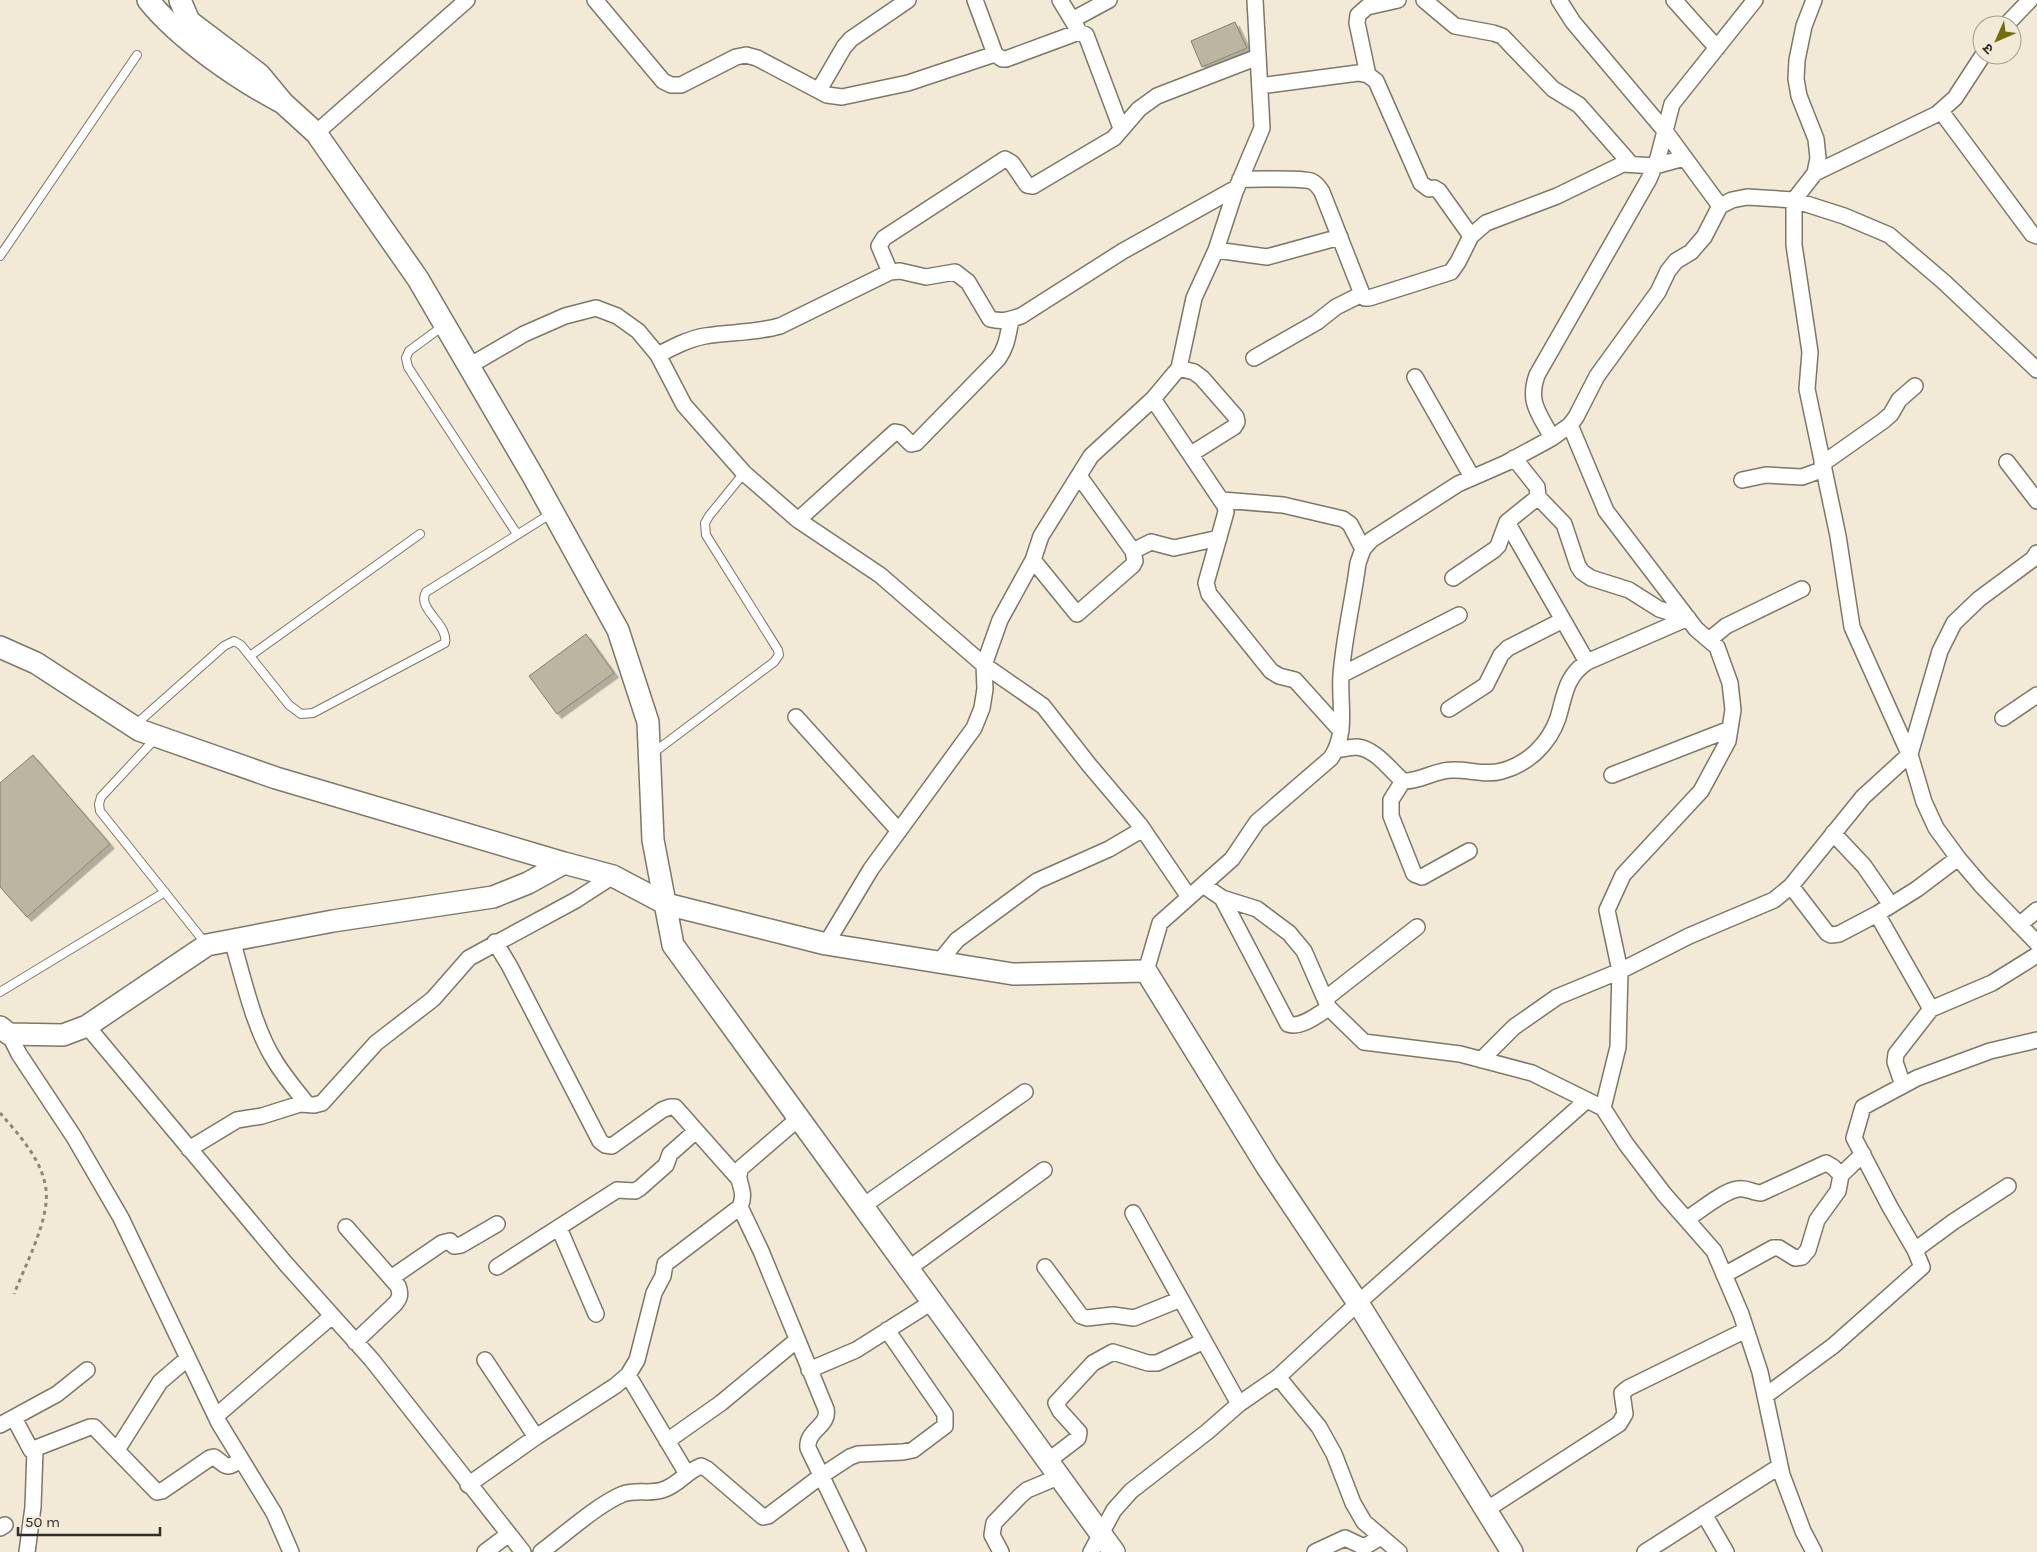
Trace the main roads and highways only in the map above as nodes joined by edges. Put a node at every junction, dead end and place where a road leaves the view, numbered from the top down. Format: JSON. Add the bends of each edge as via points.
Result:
{"nodes":[{"id":1,"x":148,"y":0,"type":"edge"},
{"id":2,"x":180,"y":0,"type":"edge"},
{"id":3,"x":282,"y":103,"type":"junction"},
{"id":4,"x":0,"y":647,"type":"edge"},
{"id":5,"x":564,"y":863,"type":"junction"},
{"id":6,"x":666,"y":904,"type":"junction"},
{"id":7,"x":5,"y":1031,"type":"edge"},
{"id":8,"x":1096,"y":1543,"type":"edge"},
{"id":9,"x":1114,"y":1552,"type":"edge"},
{"id":10,"x":1512,"y":1552,"type":"edge"}],
"edges":[{"from":1,"to":3,"type":"main road","via":[[182,34],[252,87]]},
{"from":2,"to":3,"type":"main road","via":[[189,22],[259,74]]},
{"from":3,"to":6,"type":"main road","via":[[316,133],[418,280],[618,630],[648,722],[653,840]]},
{"from":4,"to":5,"type":"main road","via":[[36,663],[134,727],[156,736],[276,778]]},
{"from":5,"to":6,"type":"main road","via":[[612,876]]},
{"from":5,"to":7,"type":"main road","via":[[528,883],[492,897],[333,921],[207,945],[87,1026],[62,1035]]},
{"from":6,"to":8,"type":"main road","via":[[673,945],[1053,1469]]},
{"from":6,"to":10,"type":"main road","via":[[826,944],[1013,974],[1146,971]]},
{"from":8,"to":9,"type":"main road"}]}
